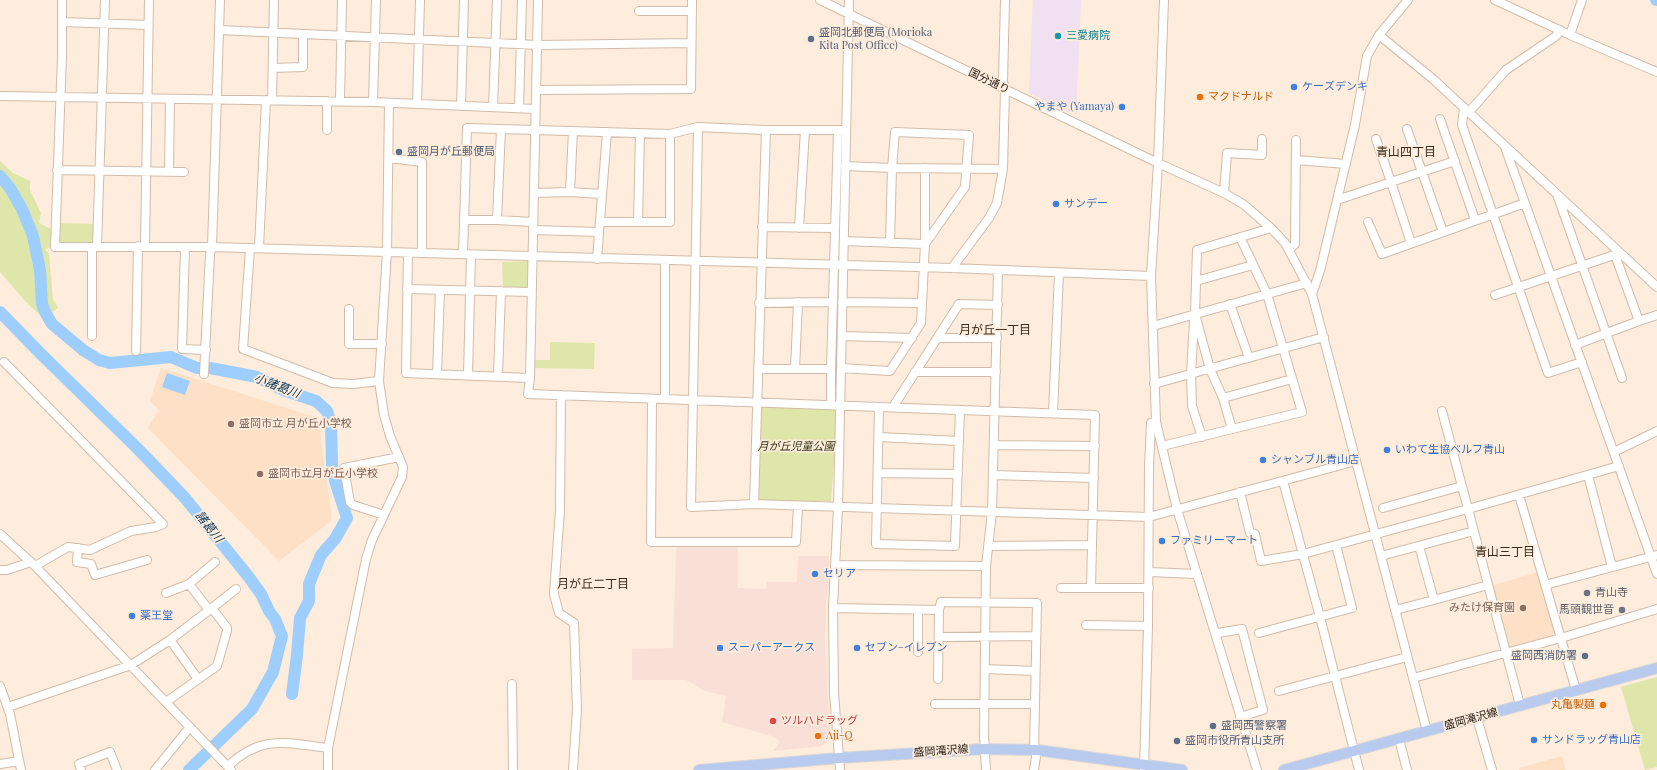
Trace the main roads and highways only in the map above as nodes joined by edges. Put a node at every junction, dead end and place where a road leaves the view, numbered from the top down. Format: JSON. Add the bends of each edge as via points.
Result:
{"nodes":[{"id":1,"x":1657,"y":668,"type":"edge"},
{"id":2,"x":785,"y":766,"type":"edge"},
{"id":3,"x":762,"y":767,"type":"edge"},
{"id":4,"x":1145,"y":768,"type":"edge"},
{"id":5,"x":721,"y":769,"type":"edge"},
{"id":6,"x":699,"y":770,"type":"edge"},
{"id":7,"x":1182,"y":770,"type":"edge"},
{"id":8,"x":1284,"y":770,"type":"edge"}],
"edges":[{"from":1,"to":8,"type":"main road","name":"盛岡滝沢線"},
{"from":2,"to":3,"type":"main road","name":"盛岡滝沢線"},
{"from":2,"to":4,"type":"main road","name":"盛岡滝沢線","via":[[839,758],[984,748],[1035,750]]},
{"from":3,"to":5,"type":"main road","name":"盛岡滝沢線"},
{"from":4,"to":7,"type":"main road","name":"盛岡滝沢線"},
{"from":5,"to":6,"type":"main road","name":"盛岡滝沢線"}]}
